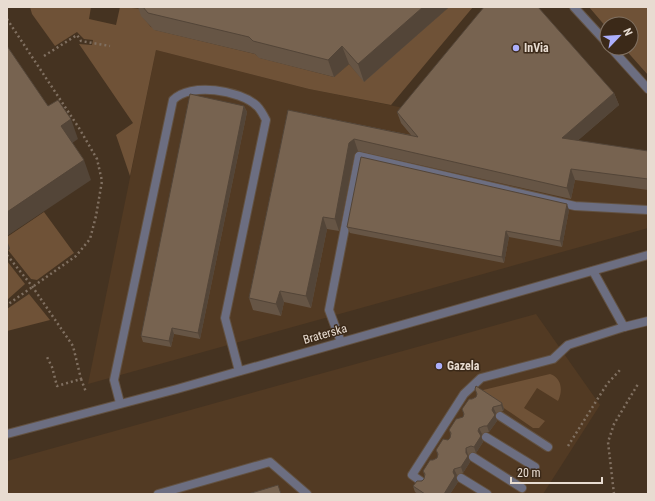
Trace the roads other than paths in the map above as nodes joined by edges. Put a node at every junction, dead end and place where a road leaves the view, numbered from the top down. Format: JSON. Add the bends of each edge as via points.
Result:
{"nodes":[{"id":1,"x":574,"y":7,"type":"edge"},
{"id":2,"x":599,"y":34,"type":"edge"},
{"id":3,"x":618,"y":56,"type":"edge"},
{"id":4,"x":648,"y":89,"type":"edge"},
{"id":5,"x":648,"y":210,"type":"edge"},
{"id":6,"x":648,"y":255,"type":"edge"},
{"id":7,"x":593,"y":271,"type":"junction"},
{"id":8,"x":648,"y":321,"type":"edge"},
{"id":9,"x":624,"y":327,"type":"junction"},
{"id":10,"x":341,"y":342,"type":"junction"},
{"id":11,"x":239,"y":371,"type":"junction"},
{"id":12,"x":464,"y":394,"type":"junction"},
{"id":13,"x":474,"y":400,"type":"edge"},
{"id":14,"x":120,"y":403,"type":"junction"},
{"id":15,"x":451,"y":414,"type":"junction"},
{"id":16,"x":500,"y":416,"type":"dead end"},
{"id":17,"x":461,"y":420,"type":"edge"},
{"id":18,"x":7,"y":434,"type":"edge"},
{"id":19,"x":438,"y":434,"type":"junction"},
{"id":20,"x":486,"y":437,"type":"dead end"},
{"id":21,"x":448,"y":441,"type":"edge"},
{"id":22,"x":548,"y":447,"type":"dead end"},
{"id":23,"x":474,"y":457,"type":"dead end"},
{"id":24,"x":535,"y":467,"type":"dead end"},
{"id":25,"x":461,"y":478,"type":"dead end"},
{"id":26,"x":422,"y":482,"type":"edge"},
{"id":27,"x":522,"y":488,"type":"dead end"},
{"id":28,"x":158,"y":494,"type":"edge"},
{"id":29,"x":307,"y":494,"type":"edge"},
{"id":30,"x":487,"y":494,"type":"edge"}],
"edges":[{"from":1,"to":2,"type":"street"},
{"from":3,"to":4,"type":"street"},
{"from":5,"to":10,"type":"street","via":[[575,206],[359,156],[330,310]]},
{"from":6,"to":7,"type":"street","name":"Braterska"},
{"from":7,"to":9,"type":"street"},
{"from":7,"to":10,"type":"street","name":"Braterska"},
{"from":8,"to":9,"type":"street"},
{"from":9,"to":12,"type":"street","via":[[568,345],[553,359],[481,378]]},
{"from":10,"to":11,"type":"street","name":"Braterska"},
{"from":11,"to":14,"type":"street","name":"Braterska"},
{"from":11,"to":14,"type":"street","via":[[225,318],[266,120],[258,106],[239,96],[201,89],[190,90],[178,94],[173,100],[114,380]]},
{"from":12,"to":13,"type":"street"},
{"from":12,"to":15,"type":"street"},
{"from":14,"to":18,"type":"street","name":"Braterska"},
{"from":15,"to":17,"type":"street"},
{"from":15,"to":19,"type":"street"},
{"from":16,"to":22,"type":"street"},
{"from":19,"to":21,"type":"street"},
{"from":19,"to":26,"type":"street","via":[[427,457],[412,475]]},
{"from":20,"to":24,"type":"street"},
{"from":23,"to":27,"type":"street"},
{"from":25,"to":30,"type":"street"},
{"from":28,"to":29,"type":"street","via":[[270,462]]}]}
